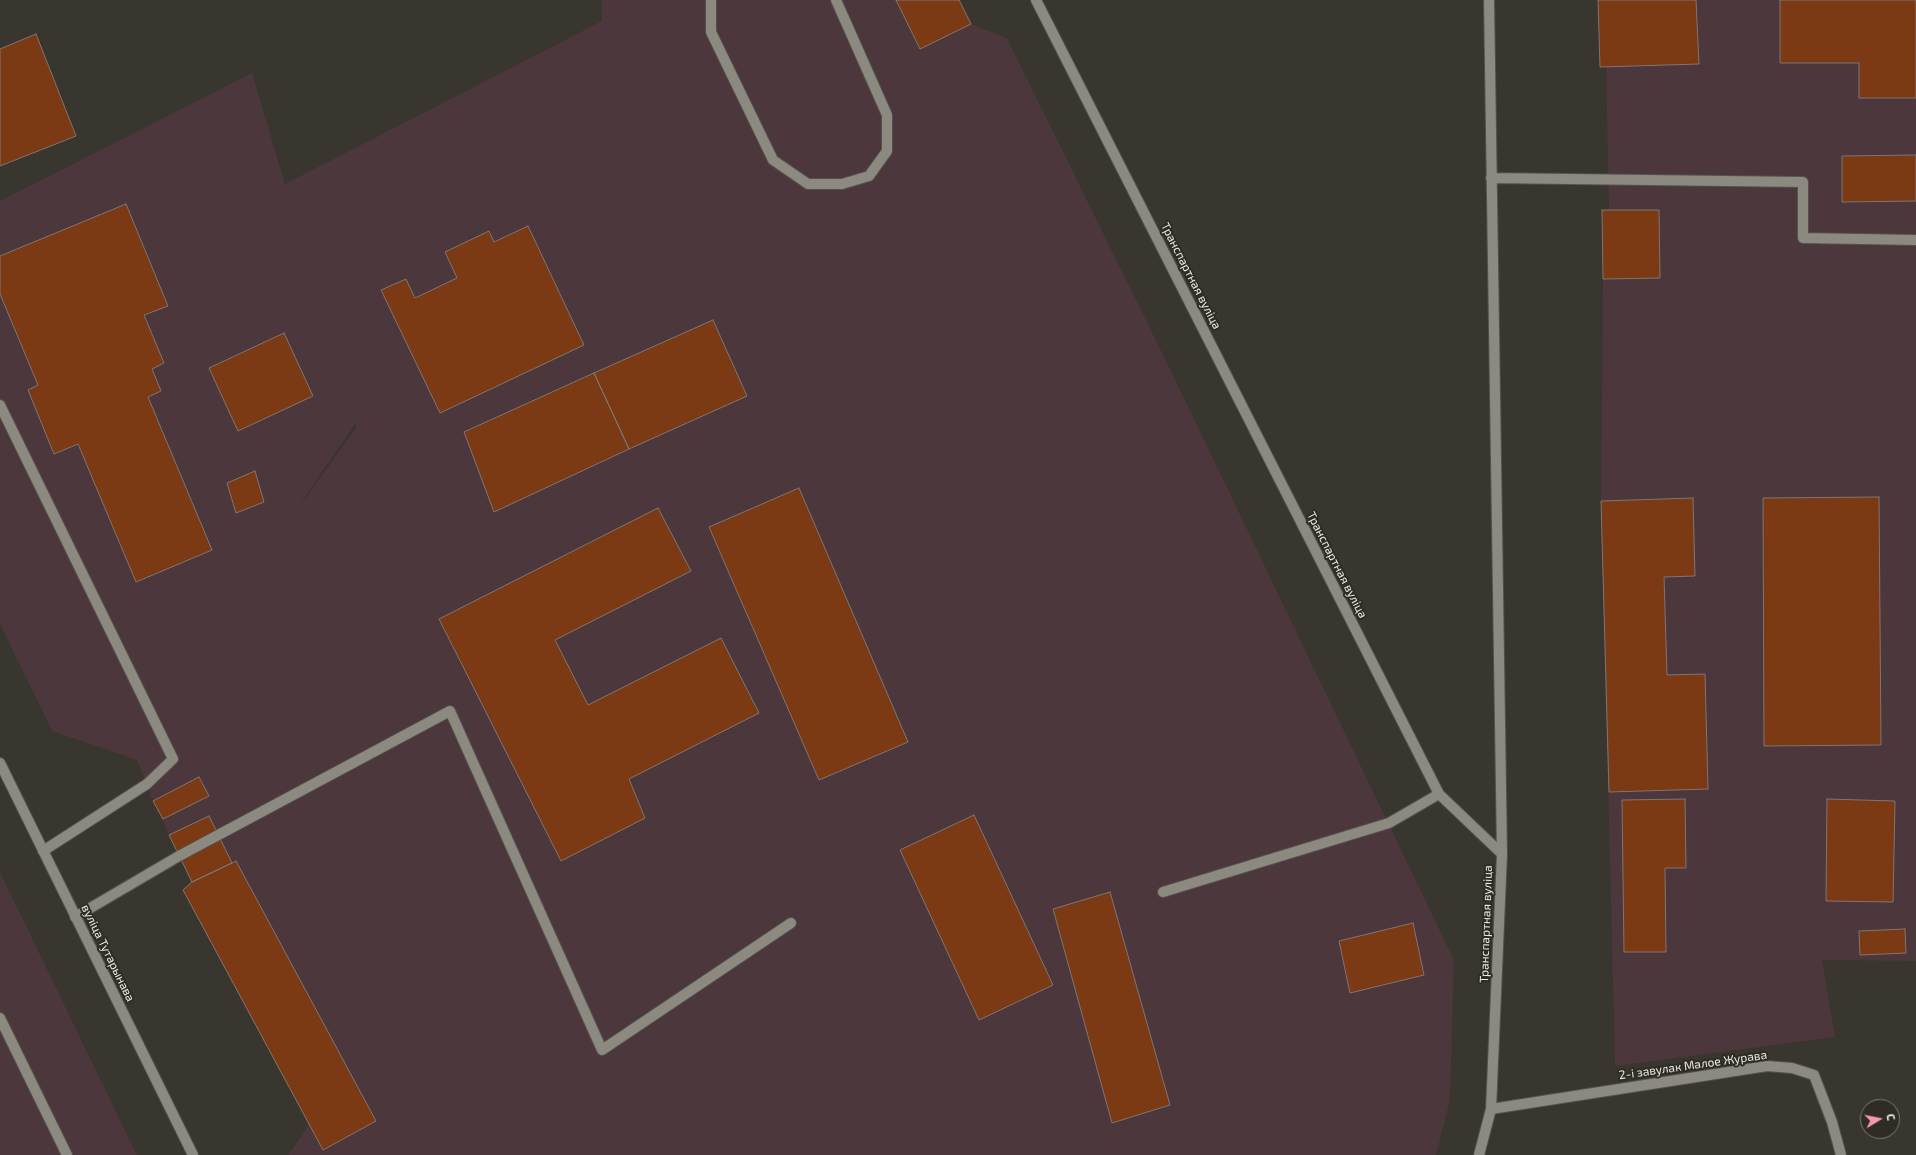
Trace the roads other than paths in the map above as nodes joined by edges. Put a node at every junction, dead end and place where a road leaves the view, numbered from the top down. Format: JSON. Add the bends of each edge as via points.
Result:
{"nodes":[{"id":1,"x":711,"y":0,"type":"edge"},
{"id":2,"x":836,"y":0,"type":"edge"},
{"id":3,"x":1036,"y":0,"type":"edge"},
{"id":4,"x":1489,"y":0,"type":"edge"},
{"id":5,"x":1491,"y":178,"type":"junction"},
{"id":6,"x":1916,"y":240,"type":"edge"},
{"id":7,"x":0,"y":405,"type":"edge"},
{"id":8,"x":0,"y":763,"type":"edge"},
{"id":9,"x":1438,"y":794,"type":"junction"},
{"id":10,"x":43,"y":850,"type":"junction"},
{"id":11,"x":1502,"y":854,"type":"junction"},
{"id":12,"x":1163,"y":892,"type":"dead end"},
{"id":13,"x":75,"y":917,"type":"junction"},
{"id":14,"x":790,"y":923,"type":"dead end"},
{"id":15,"x":1,"y":1022,"type":"edge"},
{"id":16,"x":1492,"y":1109,"type":"junction"},
{"id":17,"x":67,"y":1155,"type":"edge"},
{"id":18,"x":193,"y":1155,"type":"edge"},
{"id":19,"x":1479,"y":1155,"type":"edge"},
{"id":20,"x":1841,"y":1155,"type":"edge"}],
"edges":[{"from":1,"to":2,"type":"street","via":[[711,32],[772,160],[808,184],[842,184],[869,176],[887,151],[887,115]]},
{"from":3,"to":9,"type":"street","name":"Транспартная вуліца"},
{"from":4,"to":5,"type":"street"},
{"from":5,"to":6,"type":"street","via":[[1803,182],[1803,238]]},
{"from":5,"to":11,"type":"street"},
{"from":7,"to":10,"type":"street","via":[[173,759],[147,784]]},
{"from":8,"to":10,"type":"street","name":"вуліца Тутарынава"},
{"from":9,"to":11,"type":"street","name":"Транспартная вуліца"},
{"from":9,"to":12,"type":"street","via":[[1389,823]]},
{"from":10,"to":13,"type":"street","name":"вуліца Тутарынава"},
{"from":11,"to":16,"type":"street","name":"Транспартная вуліца"},
{"from":13,"to":14,"type":"street","via":[[179,856],[450,711],[602,1050]]},
{"from":13,"to":18,"type":"street","name":"вуліца Тутарынава"},
{"from":15,"to":17,"type":"street"},
{"from":16,"to":19,"type":"street","name":"Транспартная вуліца"},
{"from":16,"to":20,"type":"street","name":"2-і завулак Малое Журава","via":[[1767,1066],[1792,1068],[1814,1075],[1832,1122]]}]}
